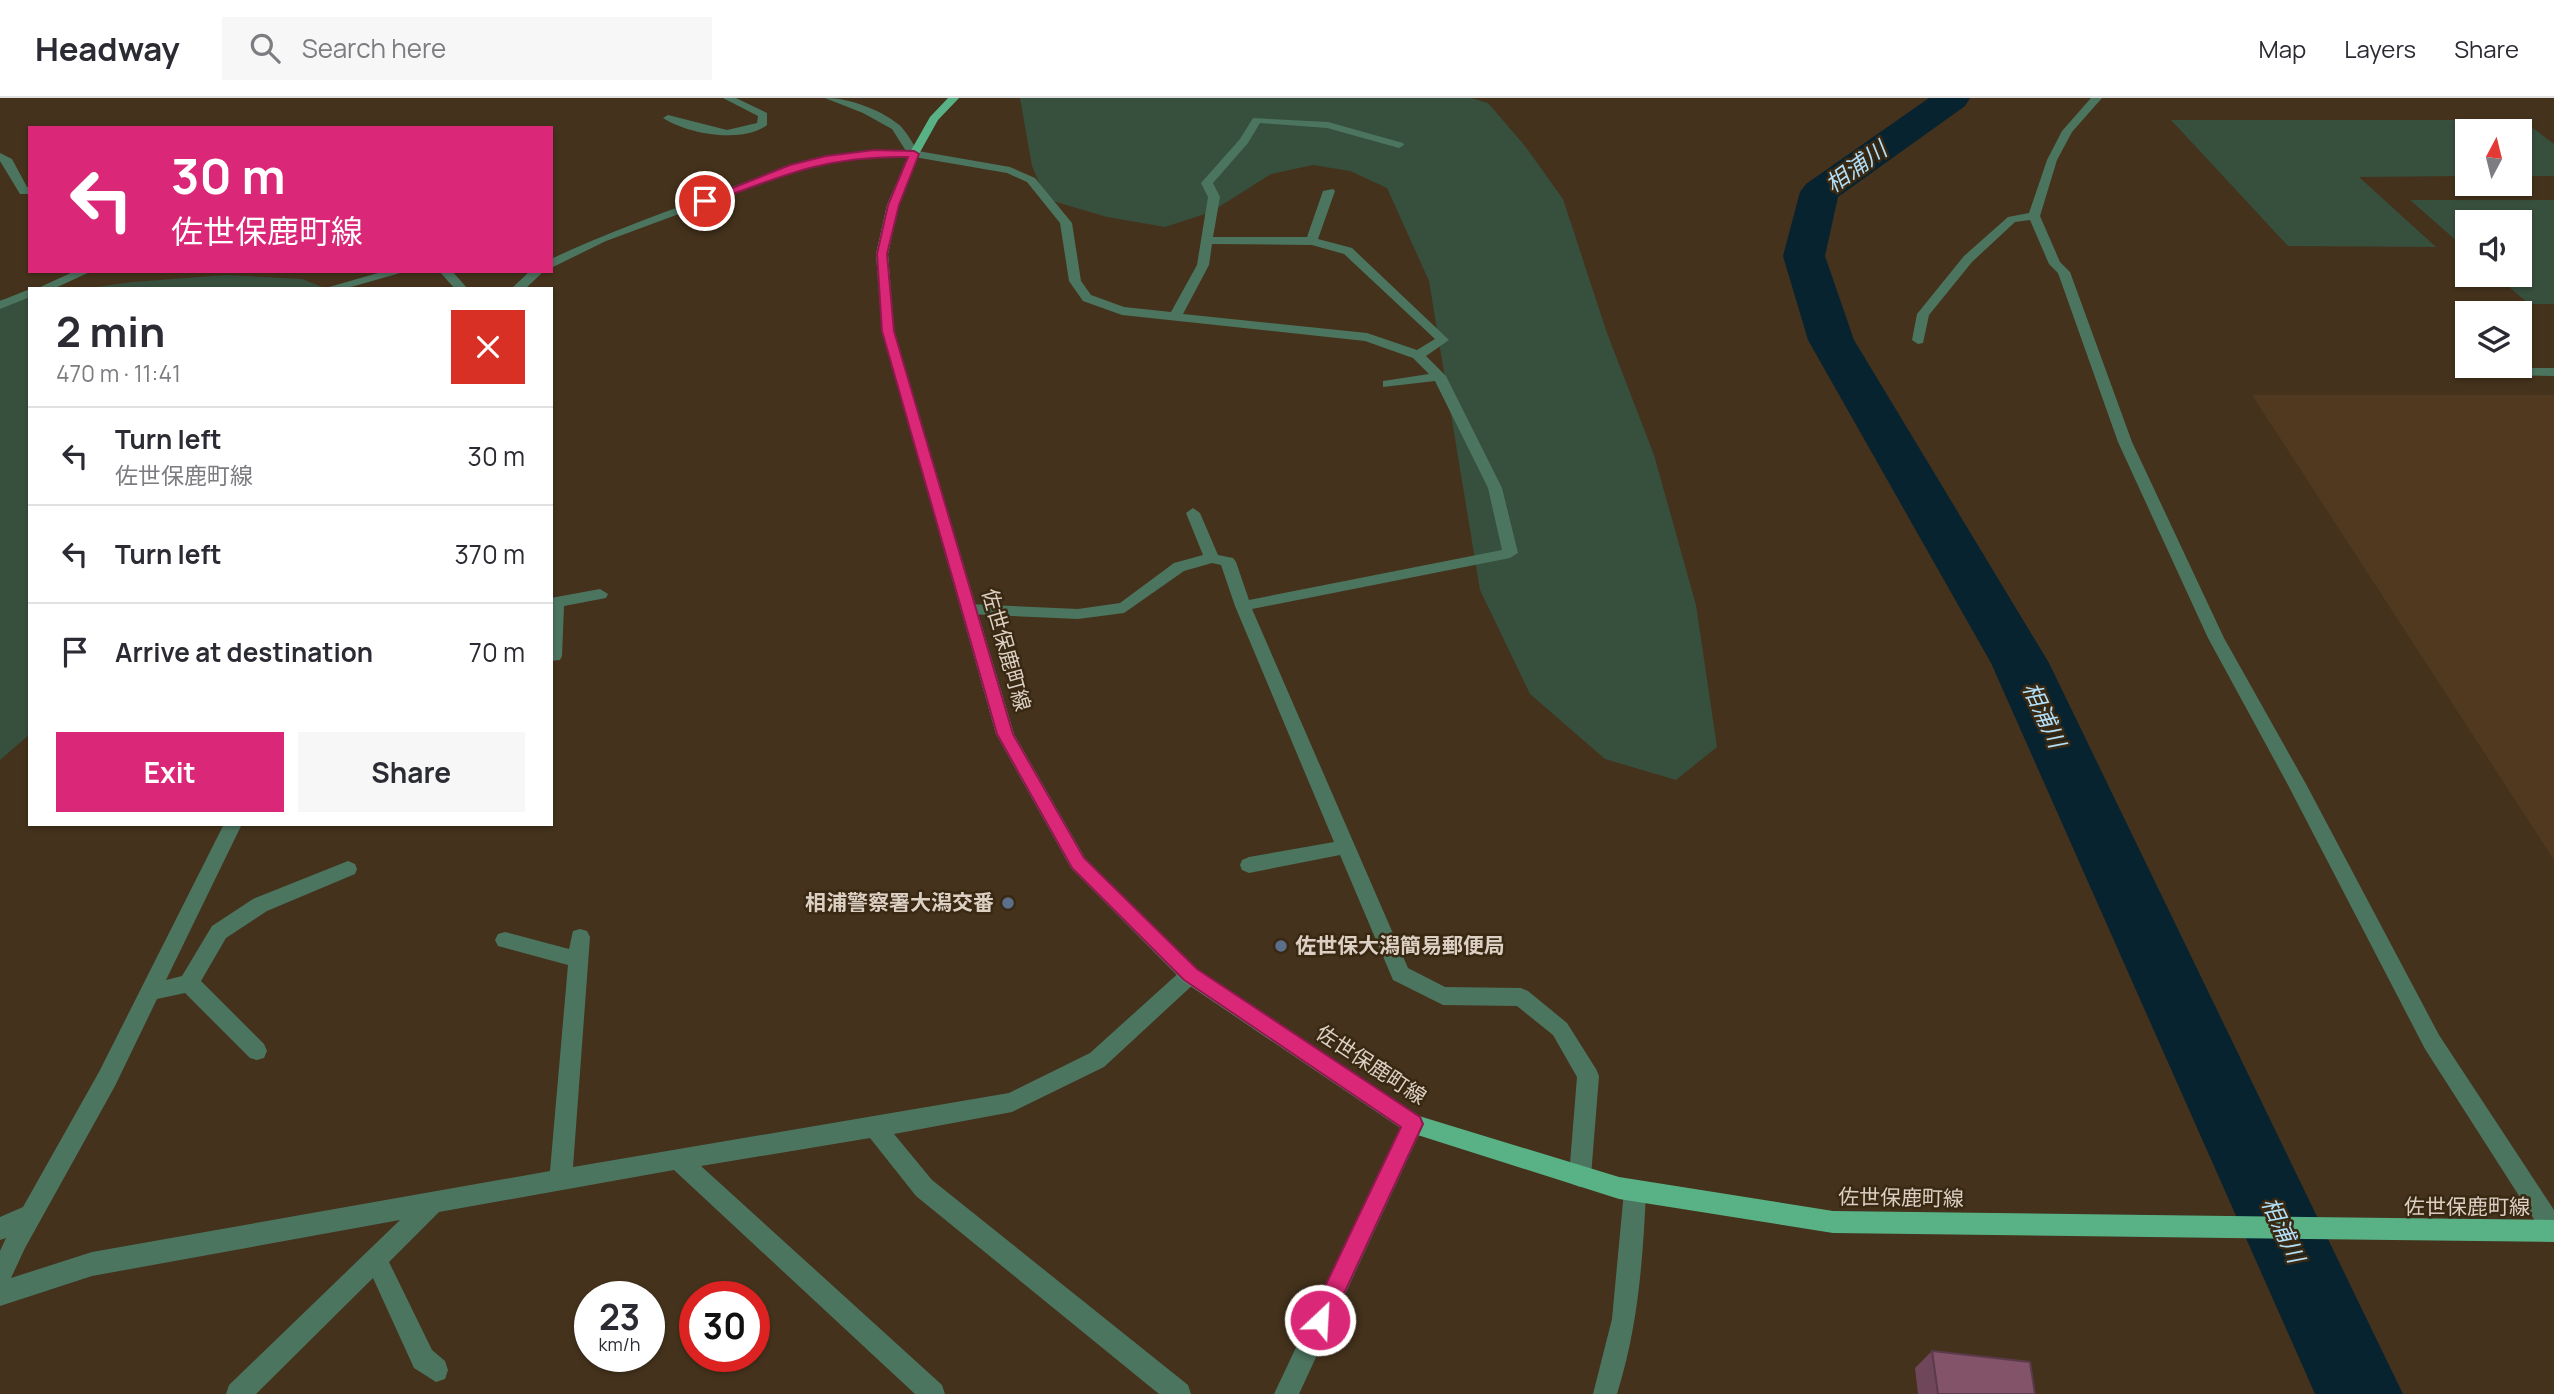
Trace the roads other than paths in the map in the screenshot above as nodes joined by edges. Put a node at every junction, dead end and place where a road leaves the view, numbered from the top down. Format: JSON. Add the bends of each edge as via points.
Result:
{"nodes":[{"id":1,"x":728,"y":98,"type":"edge"},
{"id":2,"x":830,"y":98,"type":"edge"},
{"id":3,"x":954,"y":98,"type":"edge"},
{"id":4,"x":2097,"y":98,"type":"edge"},
{"id":5,"x":668,"y":118,"type":"dead end"},
{"id":6,"x":1399,"y":145,"type":"dead end"},
{"id":7,"x":914,"y":154,"type":"junction"},
{"id":8,"x":0,"y":156,"type":"edge"},
{"id":9,"x":28,"y":191,"type":"edge"},
{"id":10,"x":1329,"y":191,"type":"dead end"},
{"id":11,"x":2034,"y":216,"type":"junction"},
{"id":12,"x":1207,"y":240,"type":"junction"},
{"id":13,"x":1312,"y":241,"type":"junction"},
{"id":14,"x":553,"y":263,"type":"edge"},
{"id":15,"x":81,"y":273,"type":"edge"},
{"id":16,"x":393,"y":273,"type":"edge"},
{"id":17,"x":447,"y":273,"type":"edge"},
{"id":18,"x":536,"y":273,"type":"edge"},
{"id":19,"x":47,"y":287,"type":"edge"},
{"id":20,"x":336,"y":287,"type":"edge"},
{"id":21,"x":460,"y":287,"type":"edge"},
{"id":22,"x":519,"y":287,"type":"edge"},
{"id":23,"x":28,"y":294,"type":"edge"},
{"id":24,"x":0,"y":305,"type":"edge"},
{"id":25,"x":1175,"y":316,"type":"junction"},
{"id":26,"x":1918,"y":340,"type":"dead end"},
{"id":27,"x":1418,"y":355,"type":"junction"},
{"id":28,"x":2532,"y":372,"type":"edge"},
{"id":29,"x":2554,"y":372,"type":"edge"},
{"id":30,"x":1439,"y":376,"type":"junction"},
{"id":31,"x":1388,"y":384,"type":"dead end"},
{"id":32,"x":1193,"y":513,"type":"dead end"},
{"id":33,"x":1212,"y":558,"type":"junction"},
{"id":34,"x":600,"y":594,"type":"dead end"},
{"id":35,"x":554,"y":603,"type":"edge"},
{"id":36,"x":1243,"y":606,"type":"junction"},
{"id":37,"x":969,"y":609,"type":"junction"},
{"id":38,"x":554,"y":656,"type":"dead end"},
{"id":39,"x":232,"y":826,"type":"edge"},
{"id":40,"x":1346,"y":847,"type":"junction"},
{"id":41,"x":1249,"y":865,"type":"dead end"},
{"id":42,"x":348,"y":869,"type":"dead end"},
{"id":43,"x":580,"y":937,"type":"dead end"},
{"id":44,"x":505,"y":940,"type":"dead end"},
{"id":45,"x":579,"y":960,"type":"junction"},
{"id":46,"x":1190,"y":975,"type":"junction"},
{"id":47,"x":190,"y":983,"type":"junction"},
{"id":48,"x":150,"y":992,"type":"junction"},
{"id":49,"x":257,"y":1051,"type":"dead end"},
{"id":50,"x":1413,"y":1124,"type":"junction"},
{"id":51,"x":874,"y":1127,"type":"junction"},
{"id":52,"x":677,"y":1159,"type":"junction"},
{"id":53,"x":1580,"y":1176,"type":"junction"},
{"id":54,"x":561,"y":1179,"type":"junction"},
{"id":55,"x":1635,"y":1191,"type":"junction"},
{"id":56,"x":434,"y":1202,"type":"junction"},
{"id":57,"x":2554,"y":1231,"type":"edge"},
{"id":58,"x":8,"y":1234,"type":"edge"},
{"id":59,"x":376,"y":1259,"type":"junction"},
{"id":60,"x":0,"y":1277,"type":"edge"},
{"id":61,"x":0,"y":1294,"type":"edge"},
{"id":62,"x":436,"y":1370,"type":"dead end"},
{"id":63,"x":239,"y":1394,"type":"edge"},
{"id":64,"x":933,"y":1394,"type":"edge"},
{"id":65,"x":1179,"y":1394,"type":"edge"},
{"id":66,"x":1286,"y":1394,"type":"edge"},
{"id":67,"x":1605,"y":1394,"type":"edge"}],
"edges":[{"from":1,"to":5,"type":"street","via":[[763,115],[762,125],[745,134]]},
{"from":2,"to":7,"type":"street","via":[[896,127]]},
{"from":3,"to":7,"type":"main road","name":"佐世保鹿町線","via":[[933,119]]},
{"from":4,"to":11,"type":"street","via":[[2067,131]]},
{"from":6,"to":12,"type":"street","via":[[1371,133],[1328,125],[1257,120],[1208,183],[1214,197]]},
{"from":7,"to":14,"type":"street","via":[[874,153],[794,167],[602,239]]},
{"from":7,"to":25,"type":"street","via":[[1010,170],[1031,180],[1066,223],[1075,281],[1087,298],[1122,311]]},
{"from":7,"to":37,"type":"main road","name":"佐世保鹿町線","via":[[893,205],[882,254],[888,331]]},
{"from":8,"to":9,"type":"street","via":[[8,161],[24,192]]},
{"from":10,"to":13,"type":"street"},
{"from":11,"to":26,"type":"street","via":[[2012,219],[1968,259],[1923,314]]},
{"from":11,"to":57,"type":"street","via":[[2063,272],[2125,442],[2222,649],[2432,1042]]},
{"from":12,"to":13,"type":"street"},
{"from":12,"to":25,"type":"street","via":[[1203,265]]},
{"from":13,"to":27,"type":"street","via":[[1348,251],[1443,340]]},
{"from":15,"to":19,"type":"street"},
{"from":16,"to":20,"type":"street"},
{"from":17,"to":21,"type":"street"},
{"from":18,"to":22,"type":"street"},
{"from":23,"to":24,"type":"street"},
{"from":25,"to":27,"type":"street","via":[[1367,337]]},
{"from":27,"to":30,"type":"street"},
{"from":28,"to":29,"type":"street"},
{"from":30,"to":31,"type":"street"},
{"from":30,"to":36,"type":"street","via":[[1495,488],[1510,554]]},
{"from":32,"to":33,"type":"street"},
{"from":33,"to":36,"type":"street","via":[[1228,562]]},
{"from":33,"to":37,"type":"street","via":[[1179,568],[1124,608],[1078,614]]},
{"from":34,"to":35,"type":"street"},
{"from":35,"to":38,"type":"street"},
{"from":36,"to":40,"type":"street"},
{"from":37,"to":46,"type":"main road","name":"佐世保鹿町線","via":[[1005,734],[1078,863]]},
{"from":39,"to":48,"type":"street"},
{"from":40,"to":41,"type":"street"},
{"from":40,"to":53,"type":"street","via":[[1400,974],[1443,996],[1521,997],[1560,1030],[1588,1076]]},
{"from":42,"to":47,"type":"street","via":[[260,905],[219,932]]},
{"from":43,"to":45,"type":"street"},
{"from":44,"to":45,"type":"street"},
{"from":45,"to":54,"type":"street"},
{"from":46,"to":50,"type":"main road","name":"佐世保鹿町線"},
{"from":46,"to":51,"type":"street","via":[[1097,1060],[1012,1102]]},
{"from":47,"to":48,"type":"street"},
{"from":47,"to":49,"type":"street"},
{"from":48,"to":58,"type":"street","via":[[31,1215]]},
{"from":50,"to":53,"type":"main road","name":"佐世保鹿町線"},
{"from":50,"to":66,"type":"street"},
{"from":51,"to":52,"type":"street"},
{"from":51,"to":65,"type":"street","via":[[924,1188]]},
{"from":52,"to":54,"type":"street"},
{"from":52,"to":64,"type":"street"},
{"from":53,"to":55,"type":"main road","name":"佐世保鹿町線"},
{"from":54,"to":56,"type":"street"},
{"from":55,"to":57,"type":"main road","name":"佐世保鹿町線","via":[[1833,1222]]},
{"from":55,"to":67,"type":"street","via":[[1630,1289],[1617,1360]]},
{"from":56,"to":59,"type":"street"},
{"from":56,"to":61,"type":"street","via":[[92,1264]]},
{"from":58,"to":60,"type":"street"},
{"from":59,"to":62,"type":"street","via":[[423,1359]]},
{"from":59,"to":63,"type":"street"}]}
